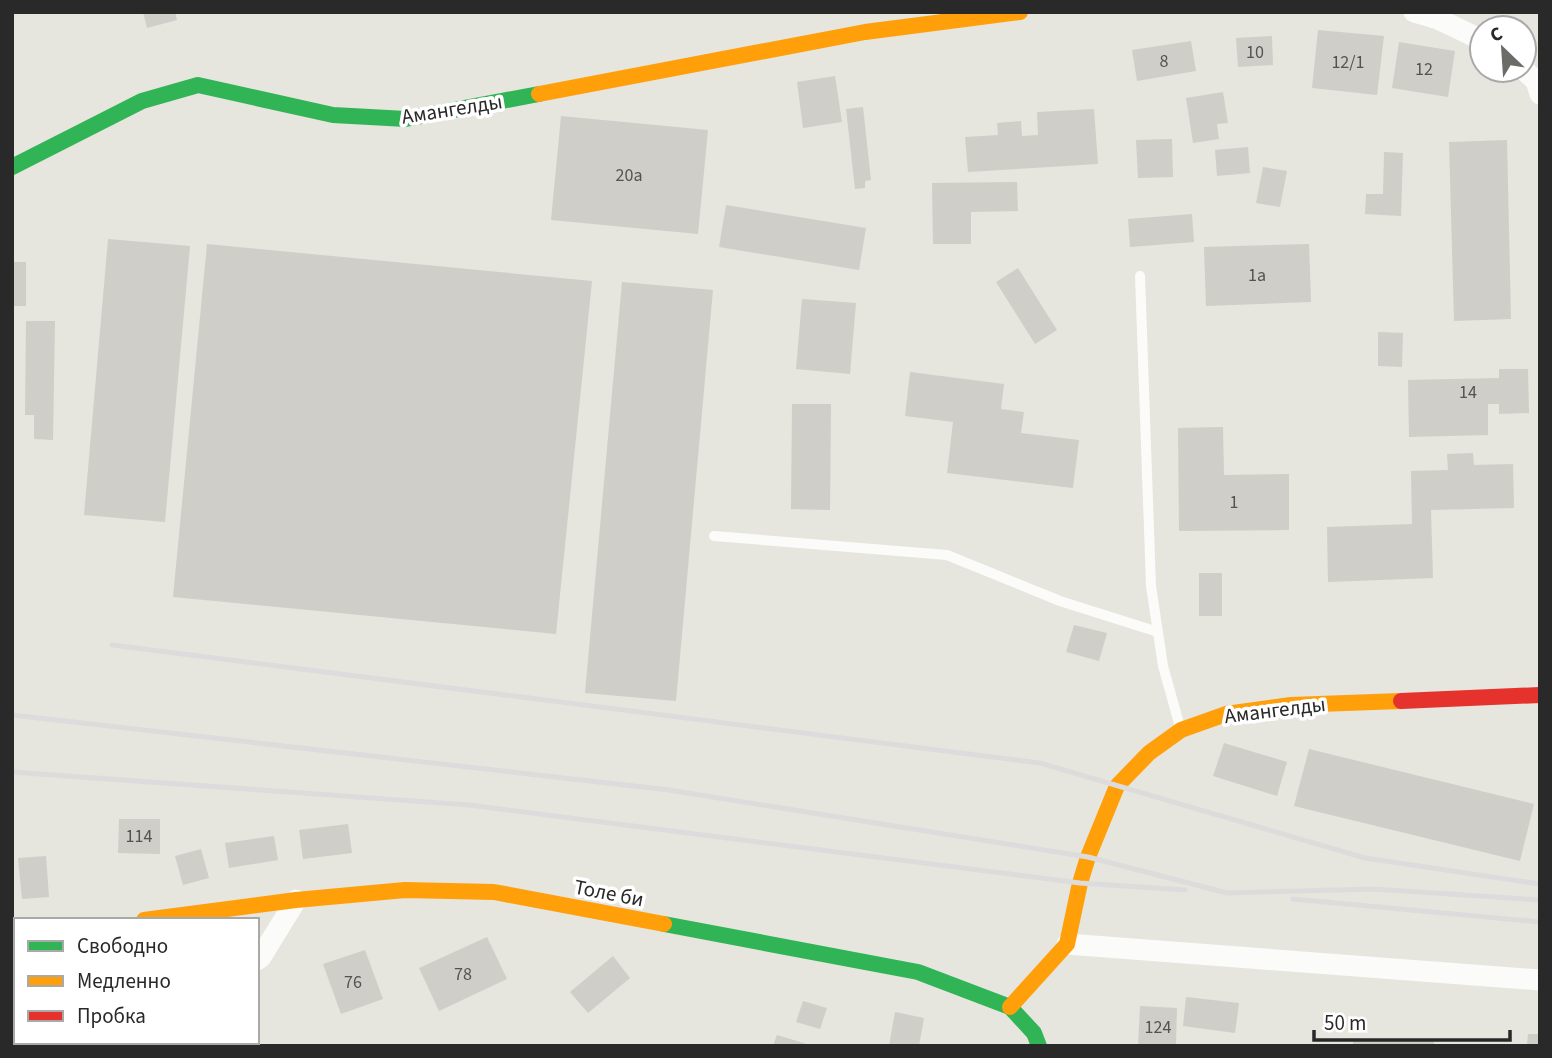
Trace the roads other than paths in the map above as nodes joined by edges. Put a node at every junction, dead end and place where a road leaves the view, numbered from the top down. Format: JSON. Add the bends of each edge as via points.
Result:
{"nodes":[{"id":1,"x":1020,"y":12,"type":"edge"},
{"id":2,"x":1414,"y":12,"type":"edge"},
{"id":3,"x":863,"y":22,"type":"edge"},
{"id":4,"x":1468,"y":33,"type":"edge"},
{"id":5,"x":12,"y":167,"type":"edge"},
{"id":6,"x":1140,"y":276,"type":"dead end"},
{"id":7,"x":714,"y":536,"type":"dead end"},
{"id":8,"x":1158,"y":632,"type":"junction"},
{"id":9,"x":1540,"y":695,"type":"edge"},
{"id":10,"x":1181,"y":730,"type":"junction"},
{"id":11,"x":296,"y":900,"type":"junction"},
{"id":12,"x":159,"y":918,"type":"edge"},
{"id":13,"x":1066,"y":944,"type":"junction"},
{"id":14,"x":259,"y":958,"type":"edge"},
{"id":15,"x":1540,"y":980,"type":"edge"},
{"id":16,"x":1010,"y":1007,"type":"junction"},
{"id":17,"x":1039,"y":1046,"type":"edge"}],
"edges":[{"from":1,"to":3,"type":"street","name":"Амангелды"},
{"from":2,"to":4,"type":"street"},
{"from":3,"to":5,"type":"street","name":"Амангелды","via":[[406,119],[333,115],[198,85],[142,101]]},
{"from":6,"to":8,"type":"lane","via":[[1151,586]]},
{"from":7,"to":8,"type":"lane","via":[[947,555],[1060,601]]},
{"from":8,"to":10,"type":"lane"},
{"from":9,"to":10,"type":"street","name":"Амангелды","via":[[1291,705],[1226,714]]},
{"from":10,"to":13,"type":"street","name":"Амангелды","via":[[1149,753],[1118,786],[1088,858]]},
{"from":11,"to":12,"type":"street","name":"Толе би"},
{"from":11,"to":14,"type":"street"},
{"from":11,"to":16,"type":"street","name":"Толе би","via":[[405,890],[494,892],[918,972]]},
{"from":13,"to":15,"type":"street"},
{"from":13,"to":16,"type":"street","name":"Амангелды"},
{"from":16,"to":17,"type":"street","name":"Толе би","via":[[1034,1033]]}]}
